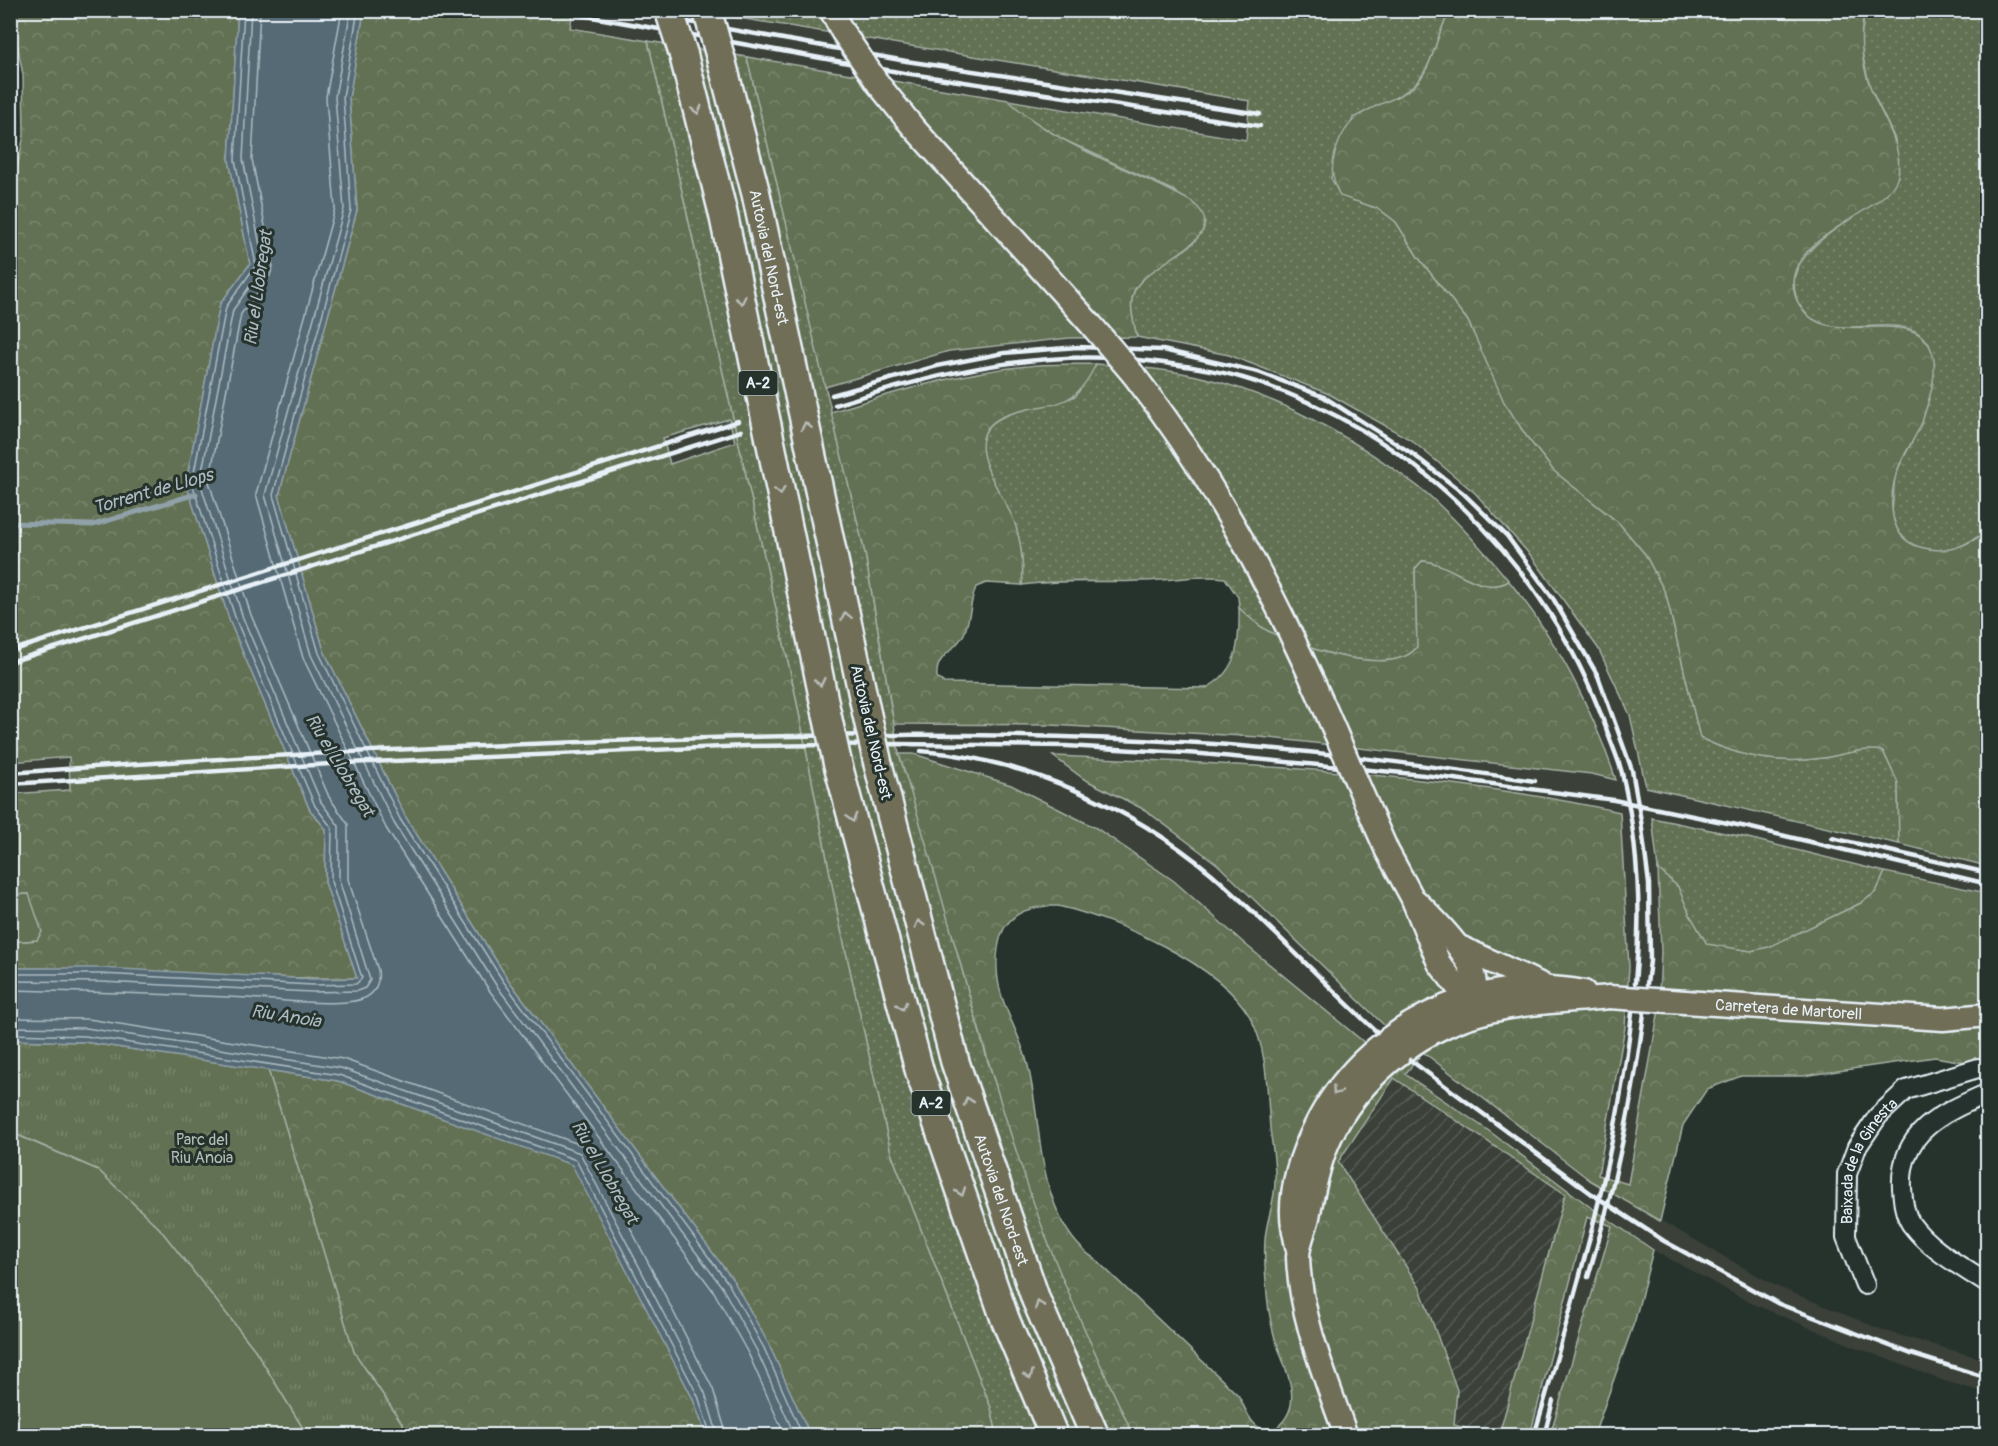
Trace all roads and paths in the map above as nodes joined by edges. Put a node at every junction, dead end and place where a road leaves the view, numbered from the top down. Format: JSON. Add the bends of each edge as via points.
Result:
{"nodes":[{"id":1,"x":669,"y":10,"type":"edge"},
{"id":2,"x":707,"y":10,"type":"edge"},
{"id":3,"x":831,"y":10,"type":"edge"},
{"id":4,"x":1412,"y":897,"type":"junction"},
{"id":5,"x":1462,"y":948,"type":"junction"},
{"id":6,"x":1439,"y":963,"type":"junction"},
{"id":7,"x":1546,"y":986,"type":"junction"},
{"id":8,"x":1472,"y":997,"type":"junction"},
{"id":9,"x":1609,"y":997,"type":"junction"},
{"id":10,"x":1522,"y":1005,"type":"junction"},
{"id":11,"x":1428,"y":1014,"type":"junction"},
{"id":12,"x":1981,"y":1019,"type":"edge"},
{"id":13,"x":1988,"y":1069,"type":"edge"},
{"id":14,"x":1360,"y":1093,"type":"junction"},
{"id":15,"x":1988,"y":1094,"type":"edge"},
{"id":16,"x":1298,"y":1254,"type":"junction"},
{"id":17,"x":1988,"y":1284,"type":"edge"},
{"id":18,"x":1865,"y":1285,"type":"dead end"},
{"id":19,"x":1054,"y":1436,"type":"edge"},
{"id":20,"x":1095,"y":1436,"type":"edge"},
{"id":21,"x":1346,"y":1436,"type":"edge"}],
"edges":[{"from":1,"to":19,"type":"highway","number":"A-2","one_way":true,"bridge":true,"via":[[723,213],[837,761],[920,1073],[1005,1318]]},
{"from":20,"to":2,"type":"highway","name":"Autovia del Nord-est","number":"A-2","one_way":true,"bridge":true,"via":[[1036,1300],[955,1062],[878,764],[756,194]]},
{"from":3,"to":4,"type":"main road","bridge":true,"via":[[879,86],[1093,327],[1192,453],[1280,607],[1387,851]]},
{"from":4,"to":5,"type":"main road"},
{"from":4,"to":6,"type":"main road"},
{"from":5,"to":7,"type":"main road"},
{"from":5,"to":8,"type":"main road","via":[[1472,975]]},
{"from":6,"to":8,"type":"main road","via":[[1462,993]]},
{"from":6,"to":11,"type":"main road","via":[[1437,997]]},
{"from":7,"to":8,"type":"main road"},
{"from":7,"to":9,"type":"main road"},
{"from":8,"to":10,"type":"main road"},
{"from":8,"to":11,"type":"main road"},
{"from":8,"to":14,"type":"main road","via":[[1468,1004],[1400,1042],[1374,1064]]},
{"from":9,"to":10,"type":"main road"},
{"from":9,"to":12,"type":"main road","name":"Carretera de Martorell","bridge":true},
{"from":10,"to":14,"type":"main road","via":[[1465,1018],[1424,1037],[1387,1064]]},
{"from":11,"to":16,"type":"main road","one_way":true,"via":[[1392,1035],[1359,1062],[1324,1109],[1298,1171],[1292,1214]]},
{"from":13,"to":18,"type":"street","name":"Baixada de la Ginesta","via":[[1978,1068],[1906,1090],[1878,1116],[1857,1147],[1847,1174],[1846,1237]]},
{"from":14,"to":16,"type":"main road","via":[[1338,1123],[1319,1166]]},
{"from":15,"to":17,"type":"street","via":[[1944,1112],[1928,1124],[1906,1155],[1902,1182],[1905,1209],[1916,1230],[1945,1256]]},
{"from":16,"to":21,"type":"main road","via":[[1300,1289]]}]}
